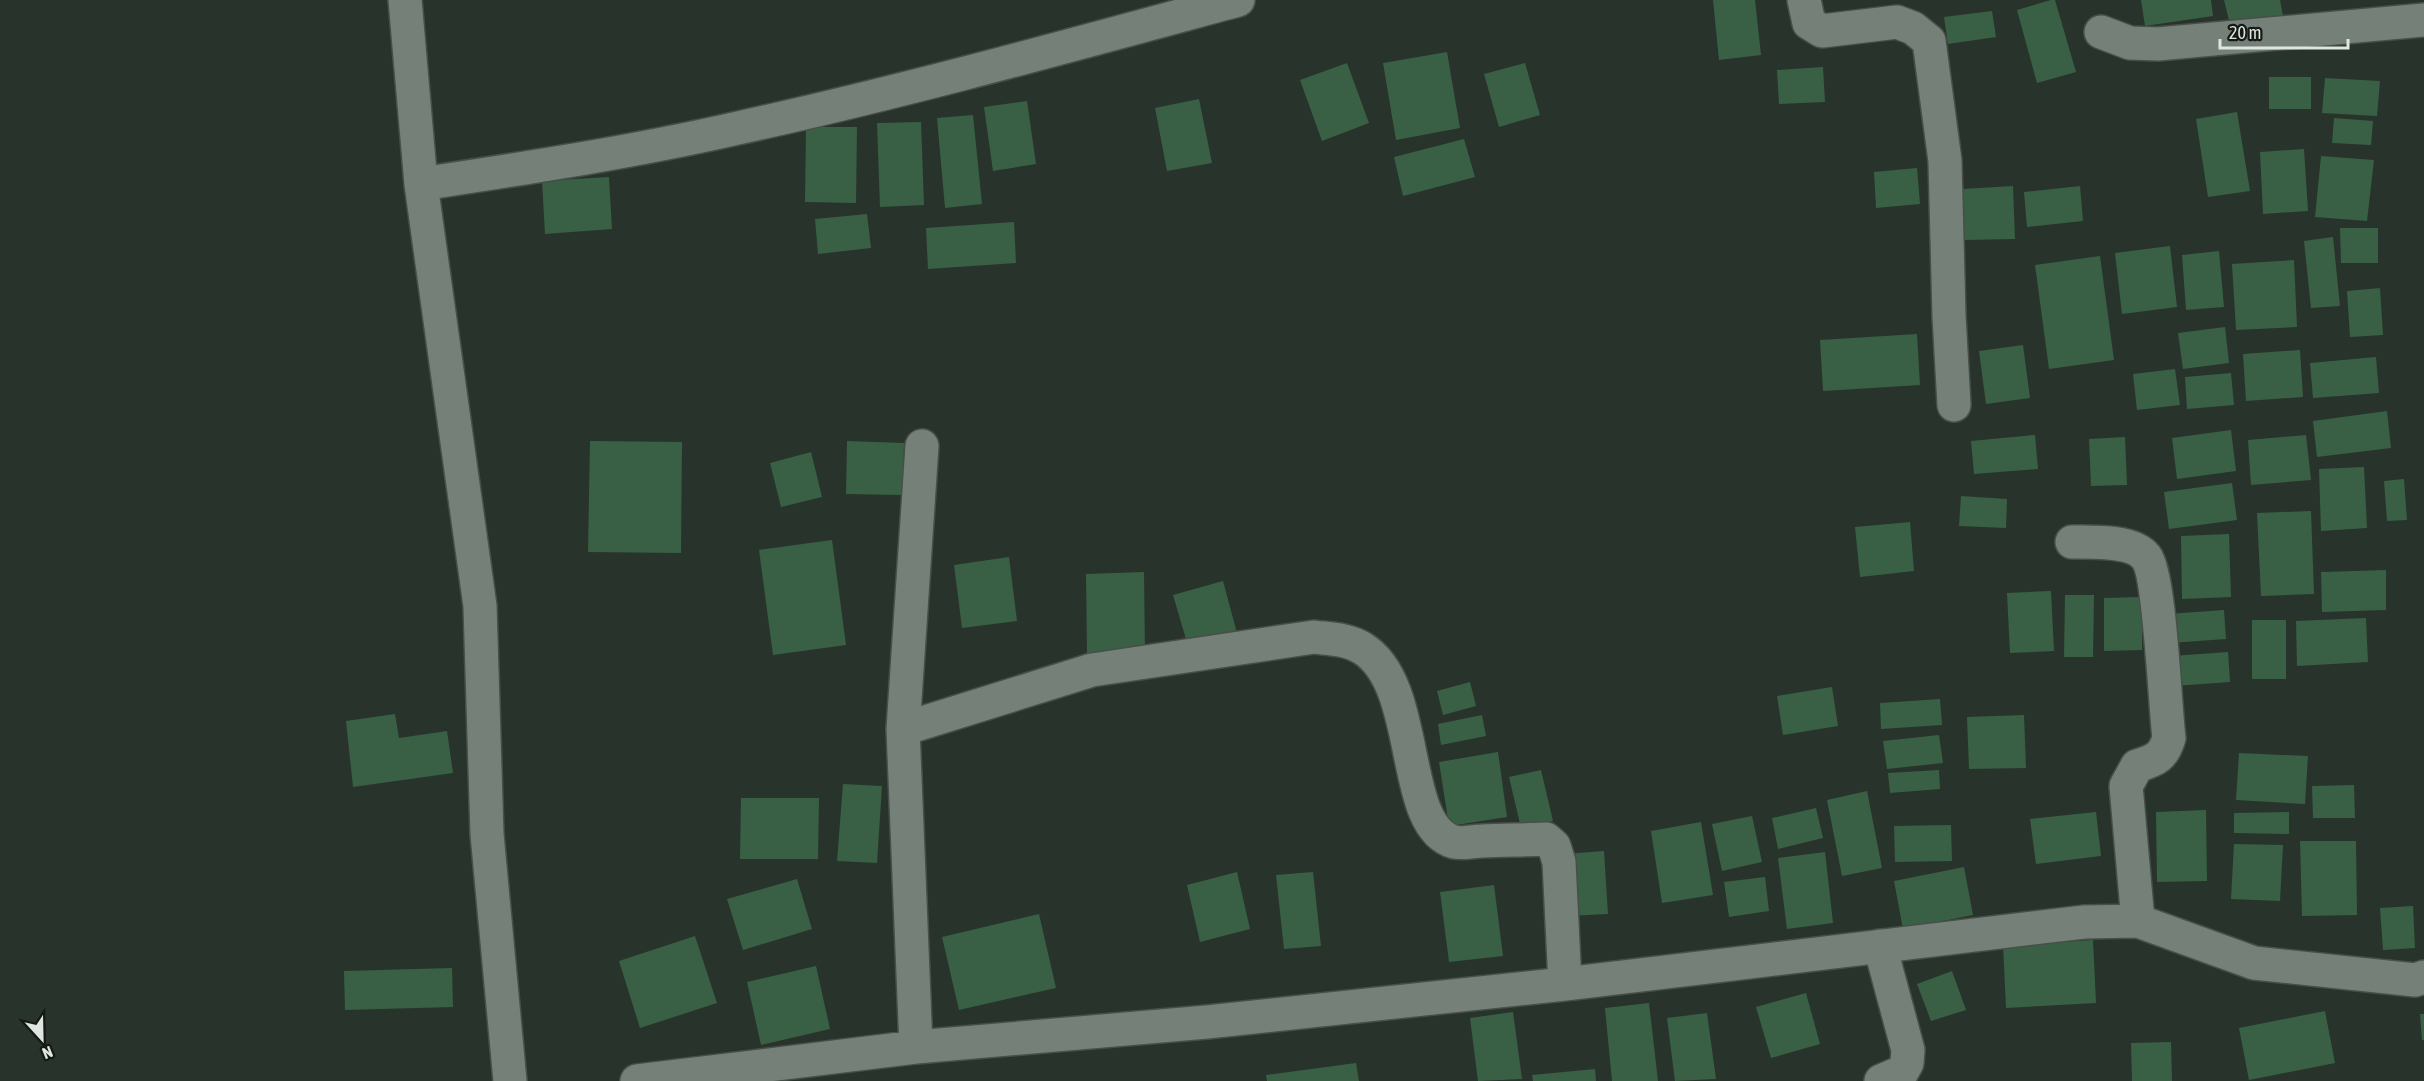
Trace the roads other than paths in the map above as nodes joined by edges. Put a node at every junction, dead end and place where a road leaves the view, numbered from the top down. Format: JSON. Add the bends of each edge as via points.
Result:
{"nodes":[{"id":1,"x":405,"y":0,"type":"edge"},
{"id":2,"x":1239,"y":0,"type":"edge"},
{"id":3,"x":1804,"y":0,"type":"edge"},
{"id":4,"x":2424,"y":20,"type":"edge"},
{"id":5,"x":2102,"y":32,"type":"dead end"},
{"id":6,"x":421,"y":184,"type":"junction"},
{"id":7,"x":1954,"y":405,"type":"dead end"},
{"id":8,"x":922,"y":446,"type":"dead end"},
{"id":9,"x":2072,"y":542,"type":"dead end"},
{"id":10,"x":903,"y":729,"type":"junction"},
{"id":11,"x":2138,"y":921,"type":"junction"},
{"id":12,"x":1880,"y":946,"type":"junction"},
{"id":13,"x":2424,"y":977,"type":"edge"},
{"id":14,"x":1565,"y":984,"type":"junction"},
{"id":15,"x":916,"y":1047,"type":"junction"},
{"id":16,"x":510,"y":1081,"type":"edge"},
{"id":17,"x":637,"y":1081,"type":"edge"},
{"id":18,"x":1881,"y":1081,"type":"edge"}],
"edges":[{"from":1,"to":6,"type":"street"},
{"from":2,"to":6,"type":"street","via":[[738,128]]},
{"from":3,"to":7,"type":"street","via":[[1809,22],[1822,31],[1898,22],[1929,41],[1945,161]]},
{"from":4,"to":5,"type":"street","via":[[2158,44],[2130,43]]},
{"from":6,"to":16,"type":"street","via":[[480,606],[487,834]]},
{"from":8,"to":10,"type":"street"},
{"from":9,"to":11,"type":"street","via":[[2108,542],[2135,549],[2147,557],[2155,589],[2169,738],[2165,752],[2137,766],[2126,786]]},
{"from":10,"to":14,"type":"street","via":[[1092,670],[1314,637],[1363,648],[1389,676],[1406,729],[1421,802],[1435,831],[1455,842],[1546,839],[1554,846]]},
{"from":10,"to":15,"type":"street"},
{"from":11,"to":12,"type":"street","via":[[2084,922]]},
{"from":11,"to":13,"type":"street","via":[[2254,963],[2415,980]]},
{"from":12,"to":14,"type":"street"},
{"from":12,"to":18,"type":"street","via":[[1908,1050],[1902,1072]]},
{"from":14,"to":15,"type":"street","via":[[1208,1022]]},
{"from":15,"to":17,"type":"street"}]}
